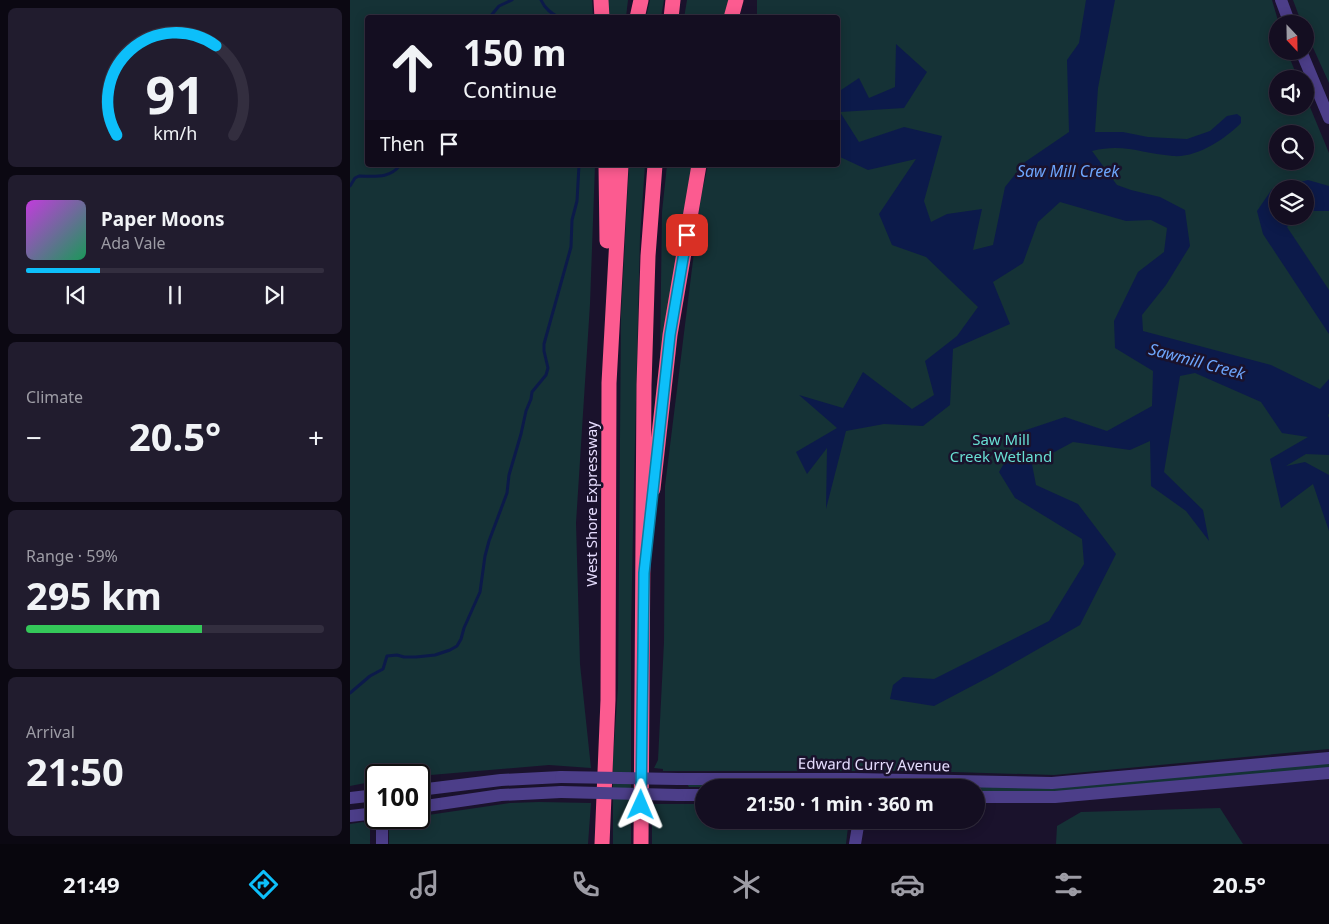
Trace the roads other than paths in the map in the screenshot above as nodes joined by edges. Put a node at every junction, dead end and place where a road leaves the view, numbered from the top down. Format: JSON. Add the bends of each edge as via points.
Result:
{"nodes":[{"id":1,"x":601,"y":0,"type":"edge"},
{"id":2,"x":640,"y":0,"type":"edge"},
{"id":3,"x":674,"y":0,"type":"edge"},
{"id":4,"x":736,"y":0,"type":"edge"},
{"id":5,"x":1281,"y":0,"type":"edge"},
{"id":6,"x":602,"y":15,"type":"edge"},
{"id":7,"x":638,"y":15,"type":"edge"},
{"id":8,"x":671,"y":15,"type":"edge"},
{"id":9,"x":732,"y":15,"type":"edge"},
{"id":10,"x":1287,"y":15,"type":"edge"},
{"id":11,"x":1305,"y":60,"type":"edge"},
{"id":12,"x":1329,"y":118,"type":"edge"},
{"id":13,"x":606,"y":167,"type":"edge"},
{"id":14,"x":621,"y":167,"type":"edge"},
{"id":15,"x":655,"y":167,"type":"edge"},
{"id":16,"x":699,"y":167,"type":"edge"},
{"id":17,"x":609,"y":383,"type":"junction"},
{"id":18,"x":644,"y":573,"type":"junction"},
{"id":19,"x":1329,"y":758,"type":"edge"},
{"id":20,"x":1329,"y":774,"type":"edge"},
{"id":21,"x":695,"y":779,"type":"edge"},
{"id":22,"x":985,"y":783,"type":"edge"},
{"id":23,"x":430,"y":789,"type":"edge"},
{"id":24,"x":695,"y":795,"type":"edge"},
{"id":25,"x":365,"y":796,"type":"edge"},
{"id":26,"x":985,"y":797,"type":"edge"},
{"id":27,"x":350,"y":798,"type":"edge"},
{"id":28,"x":430,"y":805,"type":"edge"},
{"id":29,"x":365,"y":814,"type":"edge"},
{"id":30,"x":350,"y":816,"type":"edge"},
{"id":31,"x":382,"y":829,"type":"edge"},
{"id":32,"x":858,"y":829,"type":"edge"},
{"id":33,"x":382,"y":844,"type":"edge"},
{"id":34,"x":602,"y":844,"type":"edge"},
{"id":35,"x":640,"y":844,"type":"edge"},
{"id":36,"x":855,"y":844,"type":"edge"}],
"edges":[{"from":1,"to":6,"type":"highway"},
{"from":2,"to":7,"type":"highway"},
{"from":3,"to":8,"type":"highway"},
{"from":4,"to":9,"type":"highway"},
{"from":5,"to":10,"type":"street"},
{"from":11,"to":12,"type":"street"},
{"from":13,"to":17,"type":"highway"},
{"from":14,"to":17,"type":"highway","name":"West Shore Expressway"},
{"from":15,"to":18,"type":"highway","via":[[647,266]]},
{"from":16,"to":18,"type":"highway","via":[[670,335]]},
{"from":17,"to":34,"type":"highway","name":"West Shore Expressway","via":[[608,700]]},
{"from":18,"to":35,"type":"highway"},
{"from":19,"to":22,"type":"street","name":"Edward Curry Avenue","via":[[1052,783]]},
{"from":20,"to":26,"type":"street","via":[[1055,797]]},
{"from":21,"to":23,"type":"street","name":"Edward Curry Avenue","bridge":true,"via":[[561,777]]},
{"from":24,"to":28,"type":"street","bridge":true,"via":[[561,792],[501,795]]},
{"from":25,"to":27,"type":"street"},
{"from":29,"to":30,"type":"street"},
{"from":31,"to":33,"type":"street"},
{"from":32,"to":36,"type":"street"}]}
